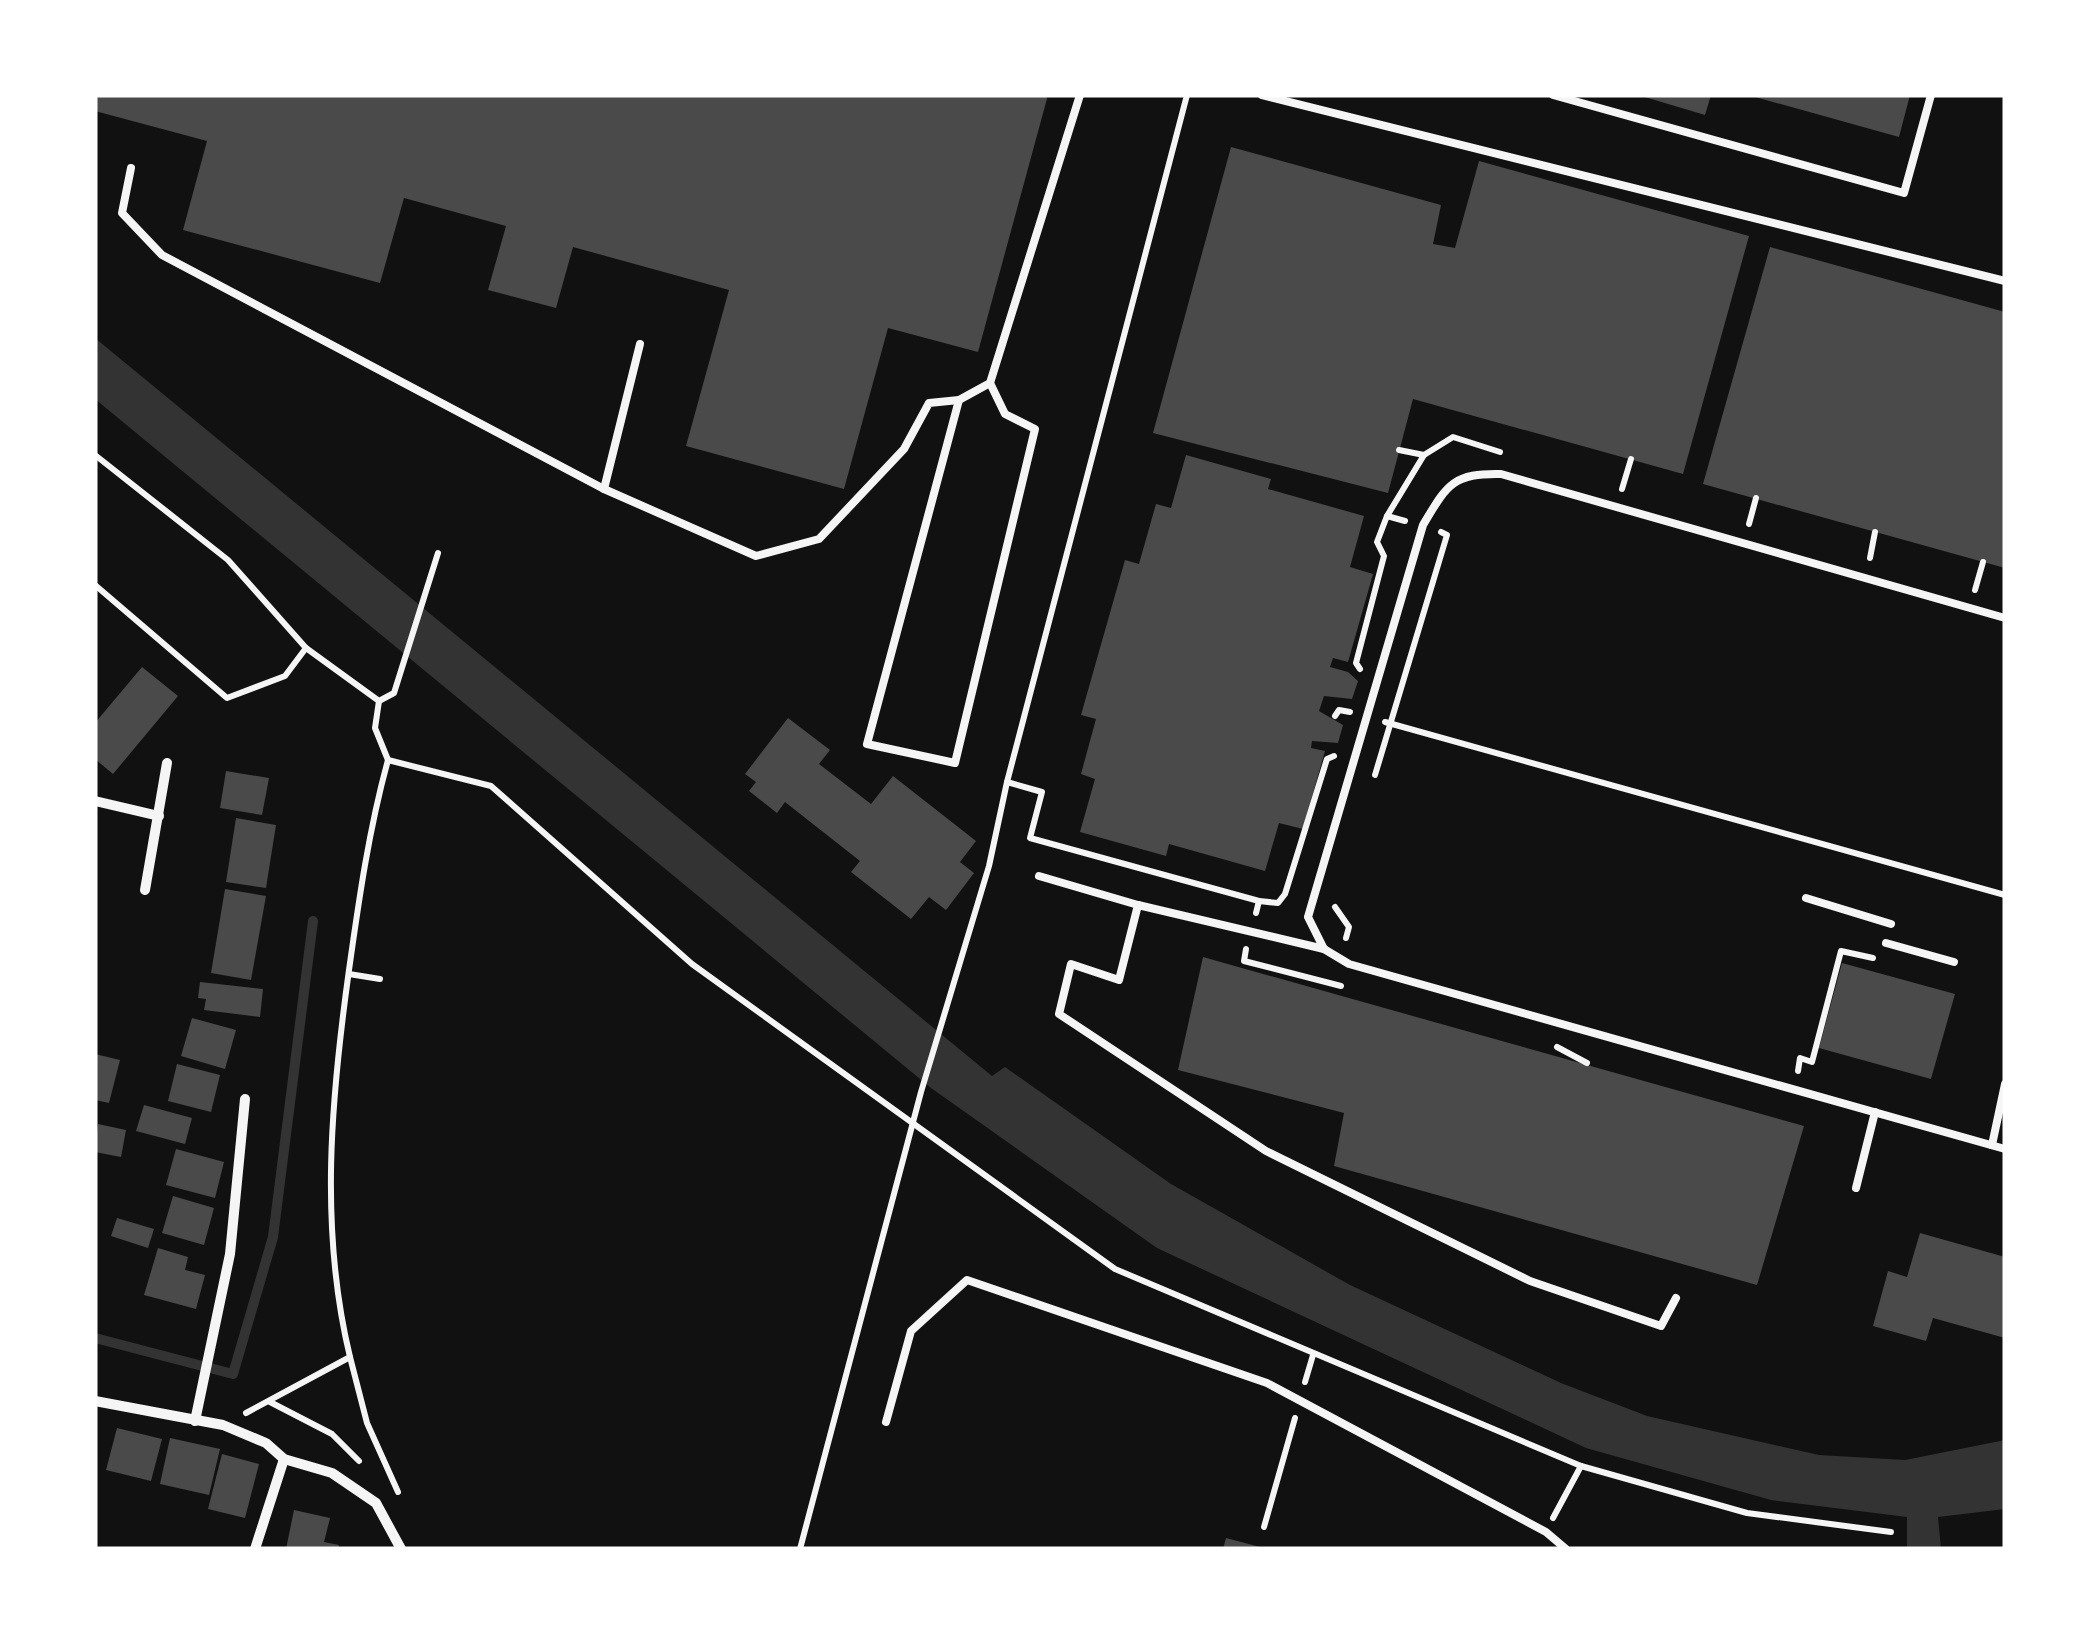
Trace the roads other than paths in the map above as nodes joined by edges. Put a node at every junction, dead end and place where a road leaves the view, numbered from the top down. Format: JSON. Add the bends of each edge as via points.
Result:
{"nodes":[{"id":1,"x":1080,"y":95,"type":"edge"},
{"id":2,"x":1262,"y":95,"type":"edge"},
{"id":3,"x":1553,"y":95,"type":"edge"},
{"id":4,"x":1931,"y":95,"type":"edge"},
{"id":5,"x":130,"y":168,"type":"dead end"},
{"id":6,"x":2005,"y":281,"type":"edge"},
{"id":7,"x":640,"y":344,"type":"dead end"},
{"id":8,"x":990,"y":383,"type":"junction"},
{"id":9,"x":959,"y":400,"type":"junction"},
{"id":10,"x":604,"y":488,"type":"junction"},
{"id":11,"x":2005,"y":618,"type":"edge"},
{"id":12,"x":167,"y":763,"type":"dead end"},
{"id":13,"x":95,"y":800,"type":"edge"},
{"id":14,"x":159,"y":816,"type":"junction"},
{"id":15,"x":1039,"y":876,"type":"dead end"},
{"id":16,"x":145,"y":890,"type":"dead end"},
{"id":17,"x":1806,"y":898,"type":"dead end"},
{"id":18,"x":1138,"y":905,"type":"junction"},
{"id":19,"x":1891,"y":924,"type":"dead end"},
{"id":20,"x":1886,"y":942,"type":"dead end"},
{"id":21,"x":1324,"y":949,"type":"junction"},
{"id":22,"x":1954,"y":962,"type":"dead end"},
{"id":23,"x":2005,"y":1084,"type":"edge"},
{"id":24,"x":244,"y":1099,"type":"dead end"},
{"id":25,"x":1875,"y":1112,"type":"junction"},
{"id":26,"x":1992,"y":1145,"type":"junction"},
{"id":27,"x":2005,"y":1149,"type":"edge"},
{"id":28,"x":1856,"y":1188,"type":"dead end"},
{"id":29,"x":1676,"y":1298,"type":"dead end"},
{"id":30,"x":95,"y":1401,"type":"edge"},
{"id":31,"x":195,"y":1422,"type":"junction"},
{"id":32,"x":886,"y":1422,"type":"dead end"},
{"id":33,"x":284,"y":1459,"type":"junction"},
{"id":34,"x":256,"y":1549,"type":"edge"},
{"id":35,"x":401,"y":1549,"type":"edge"},
{"id":36,"x":1566,"y":1549,"type":"edge"}],
"edges":[{"from":1,"to":8,"type":"lane"},
{"from":2,"to":6,"type":"lane"},
{"from":3,"to":4,"type":"lane","via":[[1904,193]]},
{"from":5,"to":10,"type":"lane","via":[[122,213],[162,254]]},
{"from":7,"to":10,"type":"lane"},
{"from":8,"to":9,"type":"lane"},
{"from":8,"to":9,"type":"lane","via":[[1005,414],[1035,429],[955,763],[867,744]]},
{"from":9,"to":10,"type":"lane","via":[[929,403],[904,449],[820,539],[756,556]]},
{"from":11,"to":21,"type":"lane","via":[[1501,474],[1468,474],[1445,488],[1423,525],[1308,917]]},
{"from":12,"to":14,"type":"street"},
{"from":13,"to":14,"type":"street"},
{"from":14,"to":16,"type":"street"},
{"from":15,"to":18,"type":"lane"},
{"from":17,"to":19,"type":"lane"},
{"from":18,"to":21,"type":"lane"},
{"from":18,"to":29,"type":"lane","via":[[1120,980],[1071,964],[1059,1014],[1266,1151],[1530,1281],[1661,1326]]},
{"from":20,"to":22,"type":"lane"},
{"from":21,"to":25,"type":"lane","via":[[1340,959]]},
{"from":23,"to":26,"type":"lane"},
{"from":24,"to":31,"type":"street","via":[[230,1254]]},
{"from":25,"to":26,"type":"lane"},
{"from":25,"to":28,"type":"lane"},
{"from":26,"to":27,"type":"lane"},
{"from":30,"to":31,"type":"street"},
{"from":31,"to":33,"type":"street","via":[[266,1442]]},
{"from":32,"to":36,"type":"lane","via":[[911,1331],[967,1280],[1300,1398]]},
{"from":33,"to":34,"type":"street"},
{"from":33,"to":35,"type":"street","via":[[332,1473],[376,1503]]}]}
